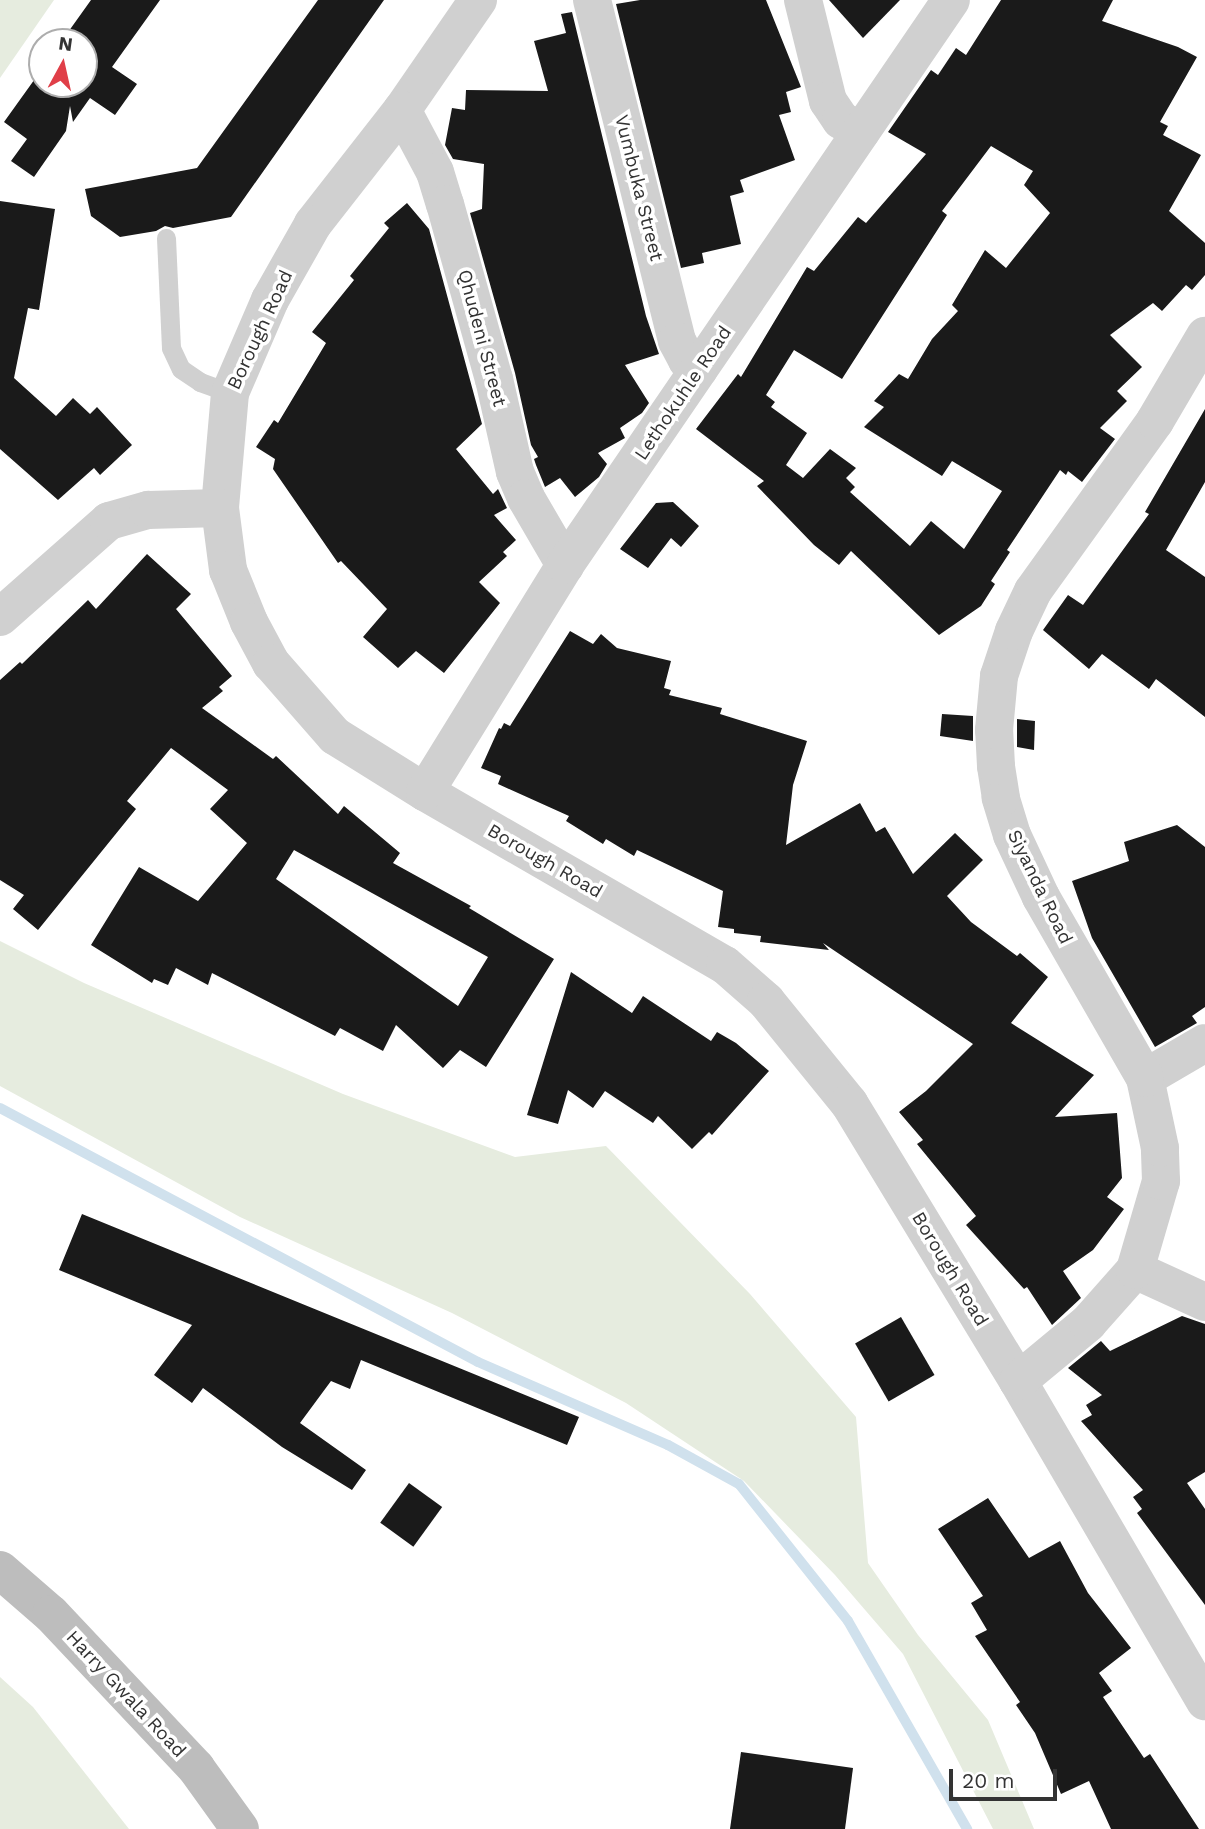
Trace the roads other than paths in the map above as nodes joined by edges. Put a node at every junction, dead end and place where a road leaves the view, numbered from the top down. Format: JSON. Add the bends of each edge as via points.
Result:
{"nodes":[{"id":1,"x":478,"y":0,"type":"edge"},
{"id":2,"x":593,"y":0,"type":"edge"},
{"id":3,"x":803,"y":0,"type":"edge"},
{"id":4,"x":951,"y":0,"type":"edge"},
{"id":5,"x":402,"y":110,"type":"junction"},
{"id":6,"x":861,"y":132,"type":"junction"},
{"id":7,"x":166,"y":238,"type":"dead end"},
{"id":8,"x":1205,"y":336,"type":"edge"},
{"id":9,"x":699,"y":369,"type":"junction"},
{"id":10,"x":230,"y":393,"type":"junction"},
{"id":11,"x":220,"y":508,"type":"junction"},
{"id":12,"x":565,"y":565,"type":"junction"},
{"id":13,"x":0,"y":617,"type":"edge"},
{"id":14,"x":425,"y":792,"type":"junction"},
{"id":15,"x":1205,"y":1043,"type":"edge"},
{"id":16,"x":1145,"y":1078,"type":"junction"},
{"id":17,"x":1135,"y":1270,"type":"junction"},
{"id":18,"x":1205,"y":1302,"type":"edge"},
{"id":19,"x":1018,"y":1381,"type":"junction"},
{"id":20,"x":0,"y":1570,"type":"edge"},
{"id":21,"x":1204,"y":1696,"type":"edge"},
{"id":22,"x":240,"y":1829,"type":"edge"}],
"edges":[{"from":1,"to":5,"type":"street","name":"Borough Road"},
{"from":2,"to":9,"type":"street","name":"Vumbuka Street","via":[[677,341],[687,360]]},
{"from":3,"to":6,"type":"street","via":[[828,101],[841,120]]},
{"from":4,"to":6,"type":"street","name":"Lethokuhle Road"},
{"from":5,"to":10,"type":"street","name":"Borough Road","via":[[313,224],[270,300]]},
{"from":5,"to":12,"type":"street","name":"Qhudeni Street","via":[[435,172],[446,204],[515,472]]},
{"from":6,"to":9,"type":"street","name":"Lethokuhle Road"},
{"from":7,"to":10,"type":"lane","via":[[171,348],[181,369]]},
{"from":8,"to":16,"type":"street","name":"Siyanda Road","via":[[1155,421],[1033,591],[999,676],[994,730],[1001,798],[1012,835],[1041,897]]},
{"from":9,"to":12,"type":"street","name":"Lethokuhle Road"},
{"from":10,"to":11,"type":"street","name":"Borough Road"},
{"from":11,"to":13,"type":"street","via":[[148,510],[109,521]]},
{"from":11,"to":14,"type":"street","name":"Borough Road","via":[[228,570],[248,622],[271,663],[335,736]]},
{"from":12,"to":14,"type":"street","name":"Lethokuhle Road"},
{"from":14,"to":19,"type":"street","name":"Borough Road","via":[[724,965],[766,1000],[849,1104]]},
{"from":15,"to":16,"type":"street"},
{"from":16,"to":17,"type":"street","name":"Siyanda Road","via":[[1157,1124],[1161,1181]]},
{"from":17,"to":18,"type":"street"},
{"from":17,"to":19,"type":"street","name":"Siyanda Road","via":[[1088,1323]]},
{"from":19,"to":21,"type":"street","name":"Borough Road"},
{"from":20,"to":22,"type":"main road","name":"Harry Gwala Road","via":[[51,1614],[196,1768]]}]}
